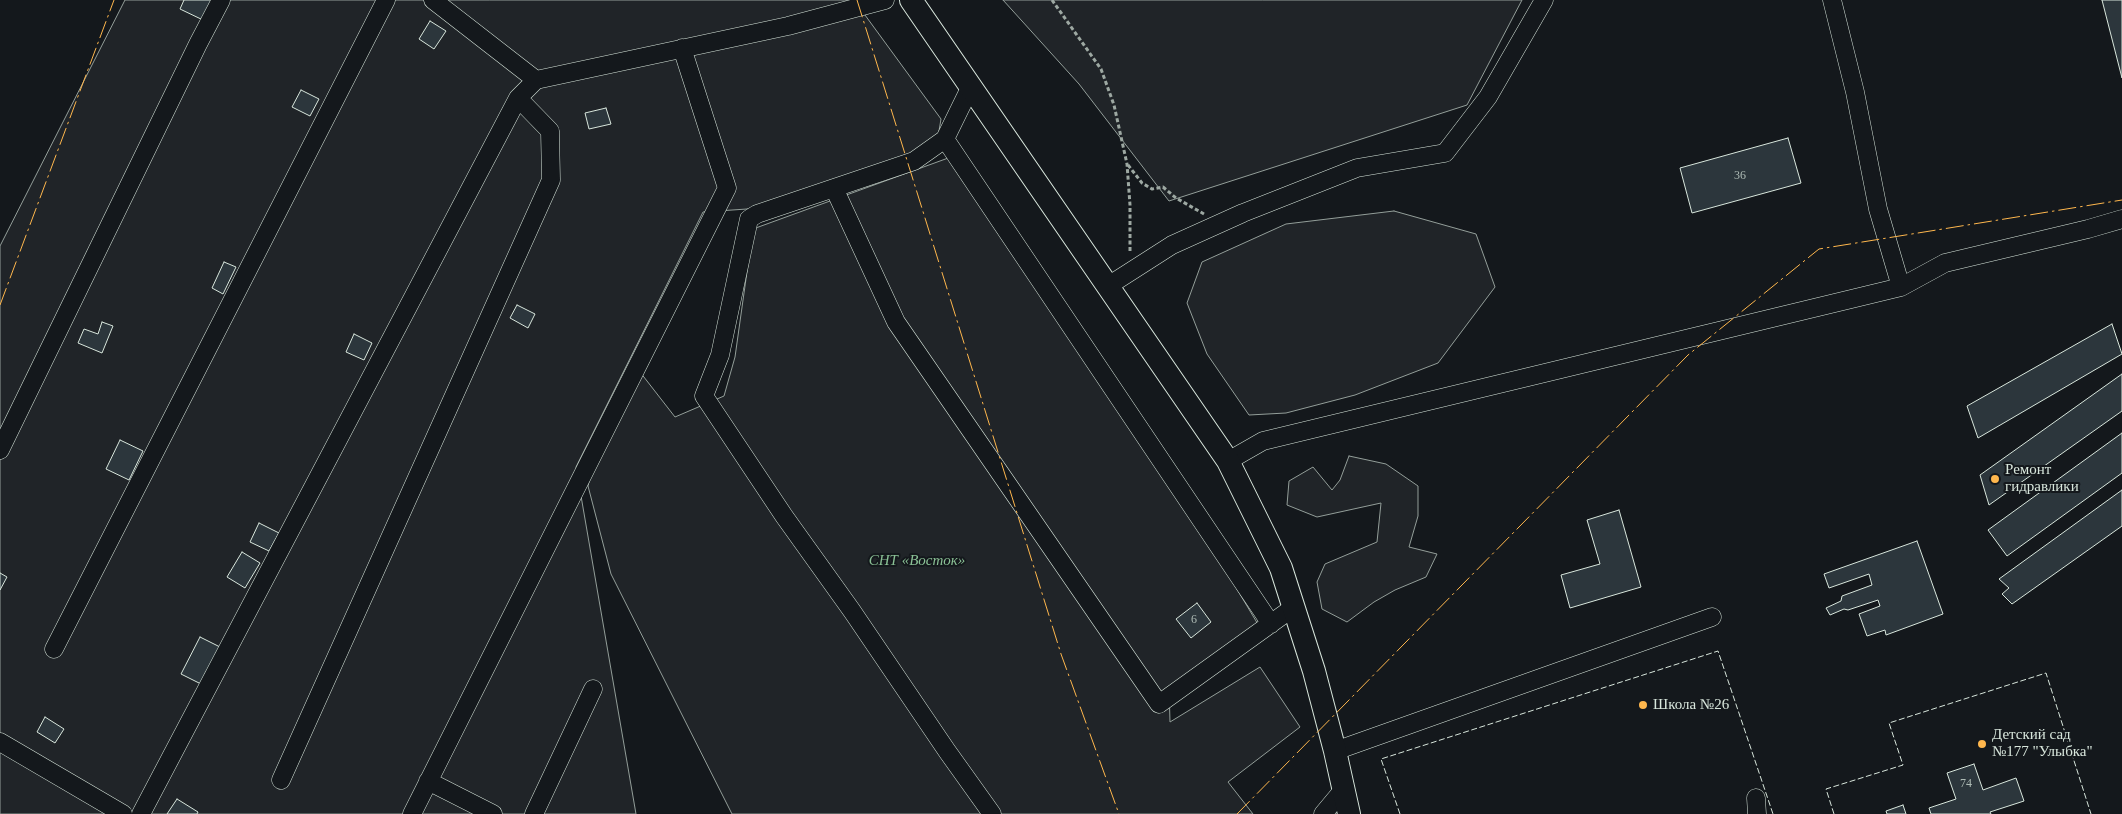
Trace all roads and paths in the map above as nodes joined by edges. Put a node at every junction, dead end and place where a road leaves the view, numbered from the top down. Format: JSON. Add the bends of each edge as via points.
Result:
{"nodes":[{"id":1,"x":221,"y":0,"type":"edge"},
{"id":2,"x":386,"y":0,"type":"edge"},
{"id":3,"x":433,"y":0,"type":"edge"},
{"id":4,"x":885,"y":0,"type":"edge"},
{"id":5,"x":912,"y":0,"type":"edge"},
{"id":6,"x":1052,"y":0,"type":"edge"},
{"id":7,"x":1544,"y":0,"type":"edge"},
{"id":8,"x":1832,"y":0,"type":"edge"},
{"id":9,"x":682,"y":48,"type":"junction"},
{"id":10,"x":536,"y":80,"type":"junction"},
{"id":11,"x":971,"y":86,"type":"junction"},
{"id":12,"x":518,"y":98,"type":"junction"},
{"id":13,"x":945,"y":139,"type":"junction"},
{"id":14,"x":1127,"y":164,"type":"junction"},
{"id":15,"x":834,"y":188,"type":"junction"},
{"id":16,"x":2122,"y":219,"type":"edge"},
{"id":17,"x":1213,"y":227,"type":"junction"},
{"id":18,"x":1129,"y":271,"type":"junction"},
{"id":19,"x":1108,"y":286,"type":"junction"},
{"id":20,"x":1901,"y":287,"type":"junction"},
{"id":21,"x":0,"y":450,"type":"edge"},
{"id":22,"x":1228,"y":461,"type":"junction"},
{"id":23,"x":1294,"y":607,"type":"junction"},
{"id":24,"x":1712,"y":618,"type":"dead end"},
{"id":25,"x":1270,"y":624,"type":"junction"},
{"id":26,"x":54,"y":649,"type":"dead end"},
{"id":27,"x":593,"y":689,"type":"dead end"},
{"id":28,"x":0,"y":742,"type":"edge"},
{"id":29,"x":1335,"y":751,"type":"junction"},
{"id":30,"x":282,"y":780,"type":"dead end"},
{"id":31,"x":428,"y":781,"type":"junction"},
{"id":32,"x":1343,"y":790,"type":"junction"},
{"id":33,"x":123,"y":814,"type":"edge"},
{"id":34,"x":141,"y":814,"type":"edge"},
{"id":35,"x":412,"y":814,"type":"edge"},
{"id":36,"x":493,"y":814,"type":"edge"},
{"id":37,"x":534,"y":814,"type":"edge"},
{"id":38,"x":992,"y":814,"type":"edge"},
{"id":39,"x":1323,"y":814,"type":"edge"},
{"id":40,"x":1349,"y":814,"type":"edge"}],
"edges":[{"from":1,"to":21,"type":"street"},
{"from":2,"to":26,"type":"street"},
{"from":3,"to":10,"type":"street"},
{"from":4,"to":9,"type":"street","via":[[788,26]]},
{"from":5,"to":11,"type":"main road"},
{"from":6,"to":14,"type":"path","via":[[1102,69]]},
{"from":7,"to":17,"type":"street","via":[[1488,97],[1445,153],[1357,168]]},
{"from":8,"to":20,"type":"street","via":[[1855,92],[1878,208]]},
{"from":9,"to":10,"type":"street"},
{"from":9,"to":31,"type":"street","via":[[727,188]]},
{"from":10,"to":12,"type":"street"},
{"from":11,"to":13,"type":"street"},
{"from":11,"to":19,"type":"main road"},
{"from":12,"to":30,"type":"street","via":[[550,131],[551,180]]},
{"from":12,"to":34,"type":"street"},
{"from":13,"to":15,"type":"street","via":[[914,161]]},
{"from":13,"to":25,"type":"street"},
{"from":14,"to":17,"type":"path","via":[[1142,183],[1152,189],[1163,188],[1205,214]]},
{"from":14,"to":18,"type":"path"},
{"from":15,"to":25,"type":"street","via":[[896,322],[1160,704]]},
{"from":15,"to":38,"type":"street","via":[[749,219],[720,355],[704,396]]},
{"from":16,"to":20,"type":"street","via":[[1945,263]]},
{"from":17,"to":18,"type":"street","via":[[1172,245]]},
{"from":18,"to":19,"type":"street"},
{"from":19,"to":22,"type":"main road"},
{"from":20,"to":22,"type":"street","via":[[1264,441]]},
{"from":22,"to":23,"type":"main road","via":[[1281,568]]},
{"from":23,"to":25,"type":"street"},
{"from":23,"to":29,"type":"main road"},
{"from":24,"to":29,"type":"street"},
{"from":27,"to":37,"type":"street"},
{"from":28,"to":33,"type":"street"},
{"from":29,"to":32,"type":"main road"},
{"from":31,"to":35,"type":"street"},
{"from":31,"to":36,"type":"street"},
{"from":32,"to":39,"type":"street"},
{"from":32,"to":40,"type":"main road"}]}
